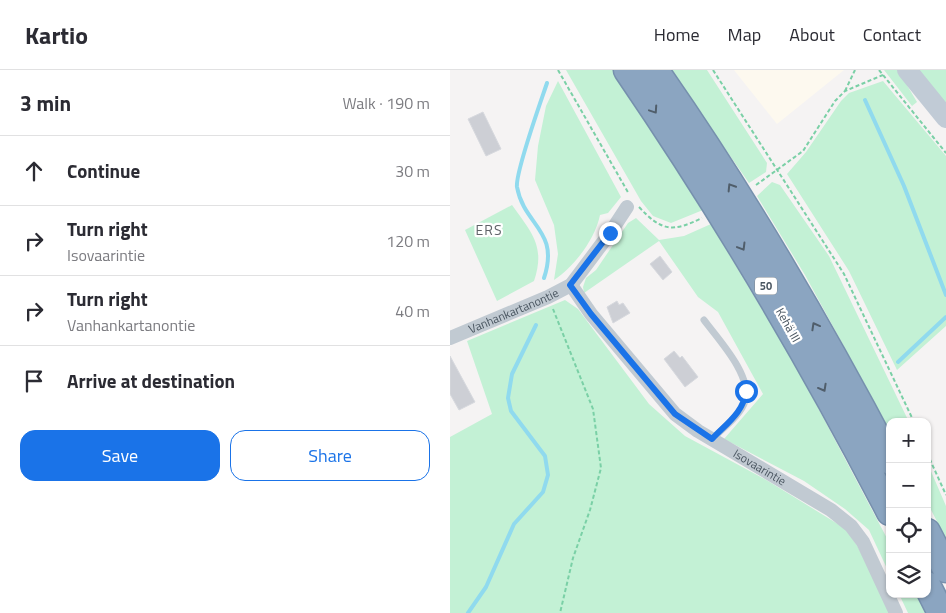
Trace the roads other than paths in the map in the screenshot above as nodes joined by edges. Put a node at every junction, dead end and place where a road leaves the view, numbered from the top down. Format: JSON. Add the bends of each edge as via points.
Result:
{"nodes":[{"id":1,"x":627,"y":70,"type":"edge"},
{"id":2,"x":655,"y":70,"type":"edge"},
{"id":3,"x":907,"y":70,"type":"edge"},
{"id":4,"x":946,"y":118,"type":"edge"},
{"id":5,"x":632,"y":204,"type":"road end"},
{"id":6,"x":570,"y":285,"type":"junction"},
{"id":7,"x":704,"y":320,"type":"dead end"},
{"id":8,"x":450,"y":338,"type":"edge"},
{"id":9,"x":712,"y":439,"type":"junction"},
{"id":10,"x":886,"y":454,"type":"edge"},
{"id":11,"x":888,"y":508,"type":"edge"},
{"id":12,"x":931,"y":540,"type":"edge"},
{"id":13,"x":946,"y":569,"type":"edge"},
{"id":14,"x":931,"y":593,"type":"edge"},
{"id":15,"x":896,"y":613,"type":"edge"},
{"id":16,"x":941,"y":613,"type":"edge"}],
"edges":[{"from":1,"to":11,"type":"highway","name":"Kehä III","number":"50","one_way":true,"via":[[723,215]]},
{"from":10,"to":2,"type":"highway","name":"Kehä III","number":"50","one_way":true,"via":[[793,286]]},
{"from":3,"to":4,"type":"main road"},
{"from":5,"to":6,"type":"street","name":"Vanhankartanontie"},
{"from":6,"to":8,"type":"street","name":"Vanhankartanontie"},
{"from":6,"to":9,"type":"street","name":"Isovaarintie","via":[[675,414]]},
{"from":7,"to":9,"type":"lane","via":[[742,373],[746,391],[745,402],[736,415]]},
{"from":9,"to":15,"type":"street","name":"Isovaarintie","via":[[823,504],[851,526],[863,542]]},
{"from":12,"to":13,"type":"highway"},
{"from":14,"to":16,"type":"highway"}]}
